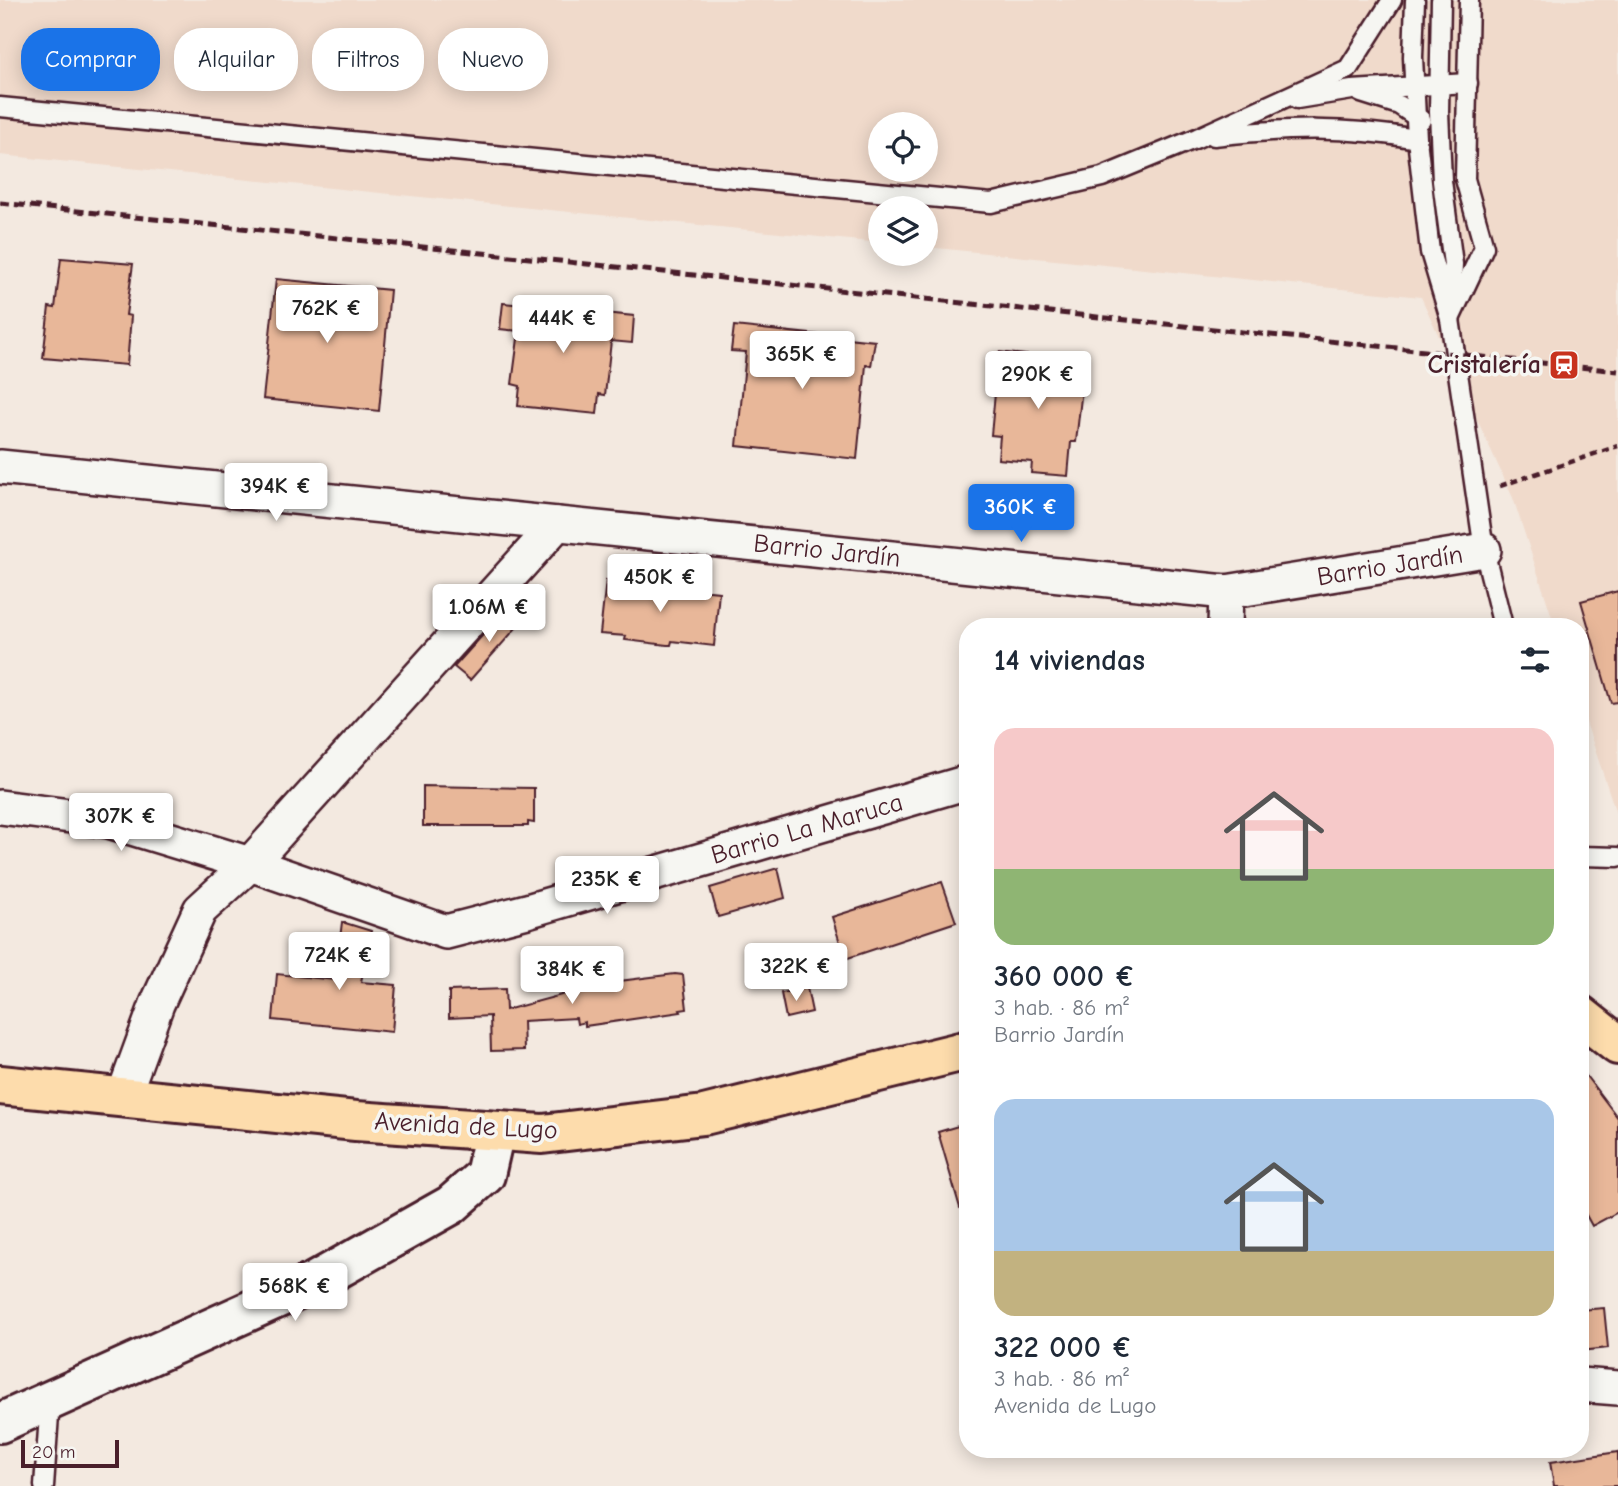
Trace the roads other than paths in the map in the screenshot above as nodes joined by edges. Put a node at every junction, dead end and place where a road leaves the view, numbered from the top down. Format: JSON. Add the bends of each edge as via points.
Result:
{"nodes":[{"id":1,"x":1392,"y":0,"type":"edge"},
{"id":2,"x":1415,"y":0,"type":"edge"},
{"id":3,"x":1441,"y":0,"type":"edge"},
{"id":4,"x":1469,"y":0,"type":"edge"},
{"id":5,"x":1468,"y":83,"type":"junction"},
{"id":6,"x":1438,"y":84,"type":"junction"},
{"id":7,"x":1415,"y":85,"type":"junction"},
{"id":8,"x":1352,"y":90,"type":"junction"},
{"id":9,"x":1271,"y":104,"type":"junction"},
{"id":10,"x":0,"y":107,"type":"edge"},
{"id":11,"x":1439,"y":112,"type":"junction"},
{"id":12,"x":1416,"y":116,"type":"junction"},
{"id":13,"x":1441,"y":134,"type":"junction"},
{"id":14,"x":1197,"y":138,"type":"junction"},
{"id":15,"x":1417,"y":139,"type":"junction"},
{"id":16,"x":1450,"y":319,"type":"junction"},
{"id":17,"x":0,"y":467,"type":"edge"},
{"id":18,"x":557,"y":524,"type":"junction"},
{"id":19,"x":1485,"y":550,"type":"junction"},
{"id":20,"x":1226,"y":592,"type":"junction"},
{"id":21,"x":1224,"y":618,"type":"edge"},
{"id":22,"x":1501,"y":618,"type":"edge"},
{"id":23,"x":959,"y":785,"type":"edge"},
{"id":24,"x":0,"y":807,"type":"edge"},
{"id":25,"x":1589,"y":856,"type":"edge"},
{"id":26,"x":1618,"y":857,"type":"edge"},
{"id":27,"x":250,"y":864,"type":"junction"},
{"id":28,"x":959,"y":1052,"type":"edge"},
{"id":29,"x":0,"y":1085,"type":"edge"},
{"id":30,"x":123,"y":1097,"type":"junction"},
{"id":31,"x":495,"y":1130,"type":"junction"},
{"id":32,"x":1589,"y":1386,"type":"edge"},
{"id":33,"x":1618,"y":1388,"type":"edge"},
{"id":34,"x":50,"y":1401,"type":"junction"},
{"id":35,"x":0,"y":1423,"type":"edge"},
{"id":36,"x":44,"y":1486,"type":"edge"}],
"edges":[{"from":1,"to":9,"type":"lane","via":[[1348,69]]},
{"from":2,"to":7,"type":"lane"},
{"from":3,"to":6,"type":"lane"},
{"from":4,"to":5,"type":"lane"},
{"from":5,"to":6,"type":"lane"},
{"from":5,"to":11,"type":"lane"},
{"from":5,"to":16,"type":"lane","via":[[1465,179],[1484,247]]},
{"from":6,"to":7,"type":"lane"},
{"from":6,"to":11,"type":"lane"},
{"from":7,"to":8,"type":"lane"},
{"from":7,"to":12,"type":"lane"},
{"from":8,"to":9,"type":"lane"},
{"from":8,"to":12,"type":"lane","via":[[1399,105]]},
{"from":9,"to":14,"type":"lane"},
{"from":10,"to":14,"type":"lane","via":[[990,203],[1102,177]]},
{"from":11,"to":13,"type":"lane"},
{"from":12,"to":13,"type":"lane"},
{"from":12,"to":15,"type":"lane"},
{"from":13,"to":16,"type":"lane","via":[[1441,181],[1453,264]]},
{"from":14,"to":15,"type":"lane","via":[[1286,128],[1369,130]]},
{"from":15,"to":16,"type":"lane","via":[[1430,252]]},
{"from":16,"to":19,"type":"lane"},
{"from":17,"to":18,"type":"street","name":"Barrio Jardín"},
{"from":18,"to":20,"type":"street","name":"Barrio Jardín"},
{"from":18,"to":27,"type":"street"},
{"from":19,"to":20,"type":"street","name":"Barrio Jardín"},
{"from":19,"to":22,"type":"lane"},
{"from":20,"to":21,"type":"street"},
{"from":23,"to":27,"type":"street","name":"Barrio La Maruca","via":[[446,932]]},
{"from":24,"to":27,"type":"street","name":"Barrio La Maruca","via":[[109,821]]},
{"from":25,"to":26,"type":"lane"},
{"from":27,"to":30,"type":"street","via":[[200,910],[157,1004]]},
{"from":28,"to":31,"type":"main road","name":"Avenida de Lugo","via":[[704,1115],[542,1134]]},
{"from":29,"to":30,"type":"main road","name":"Avenida de Lugo"},
{"from":30,"to":31,"type":"main road","name":"Avenida de Lugo"},
{"from":31,"to":34,"type":"street","via":[[485,1175],[451,1205],[314,1282]]},
{"from":32,"to":33,"type":"street"},
{"from":34,"to":35,"type":"street"},
{"from":34,"to":36,"type":"lane"}]}
